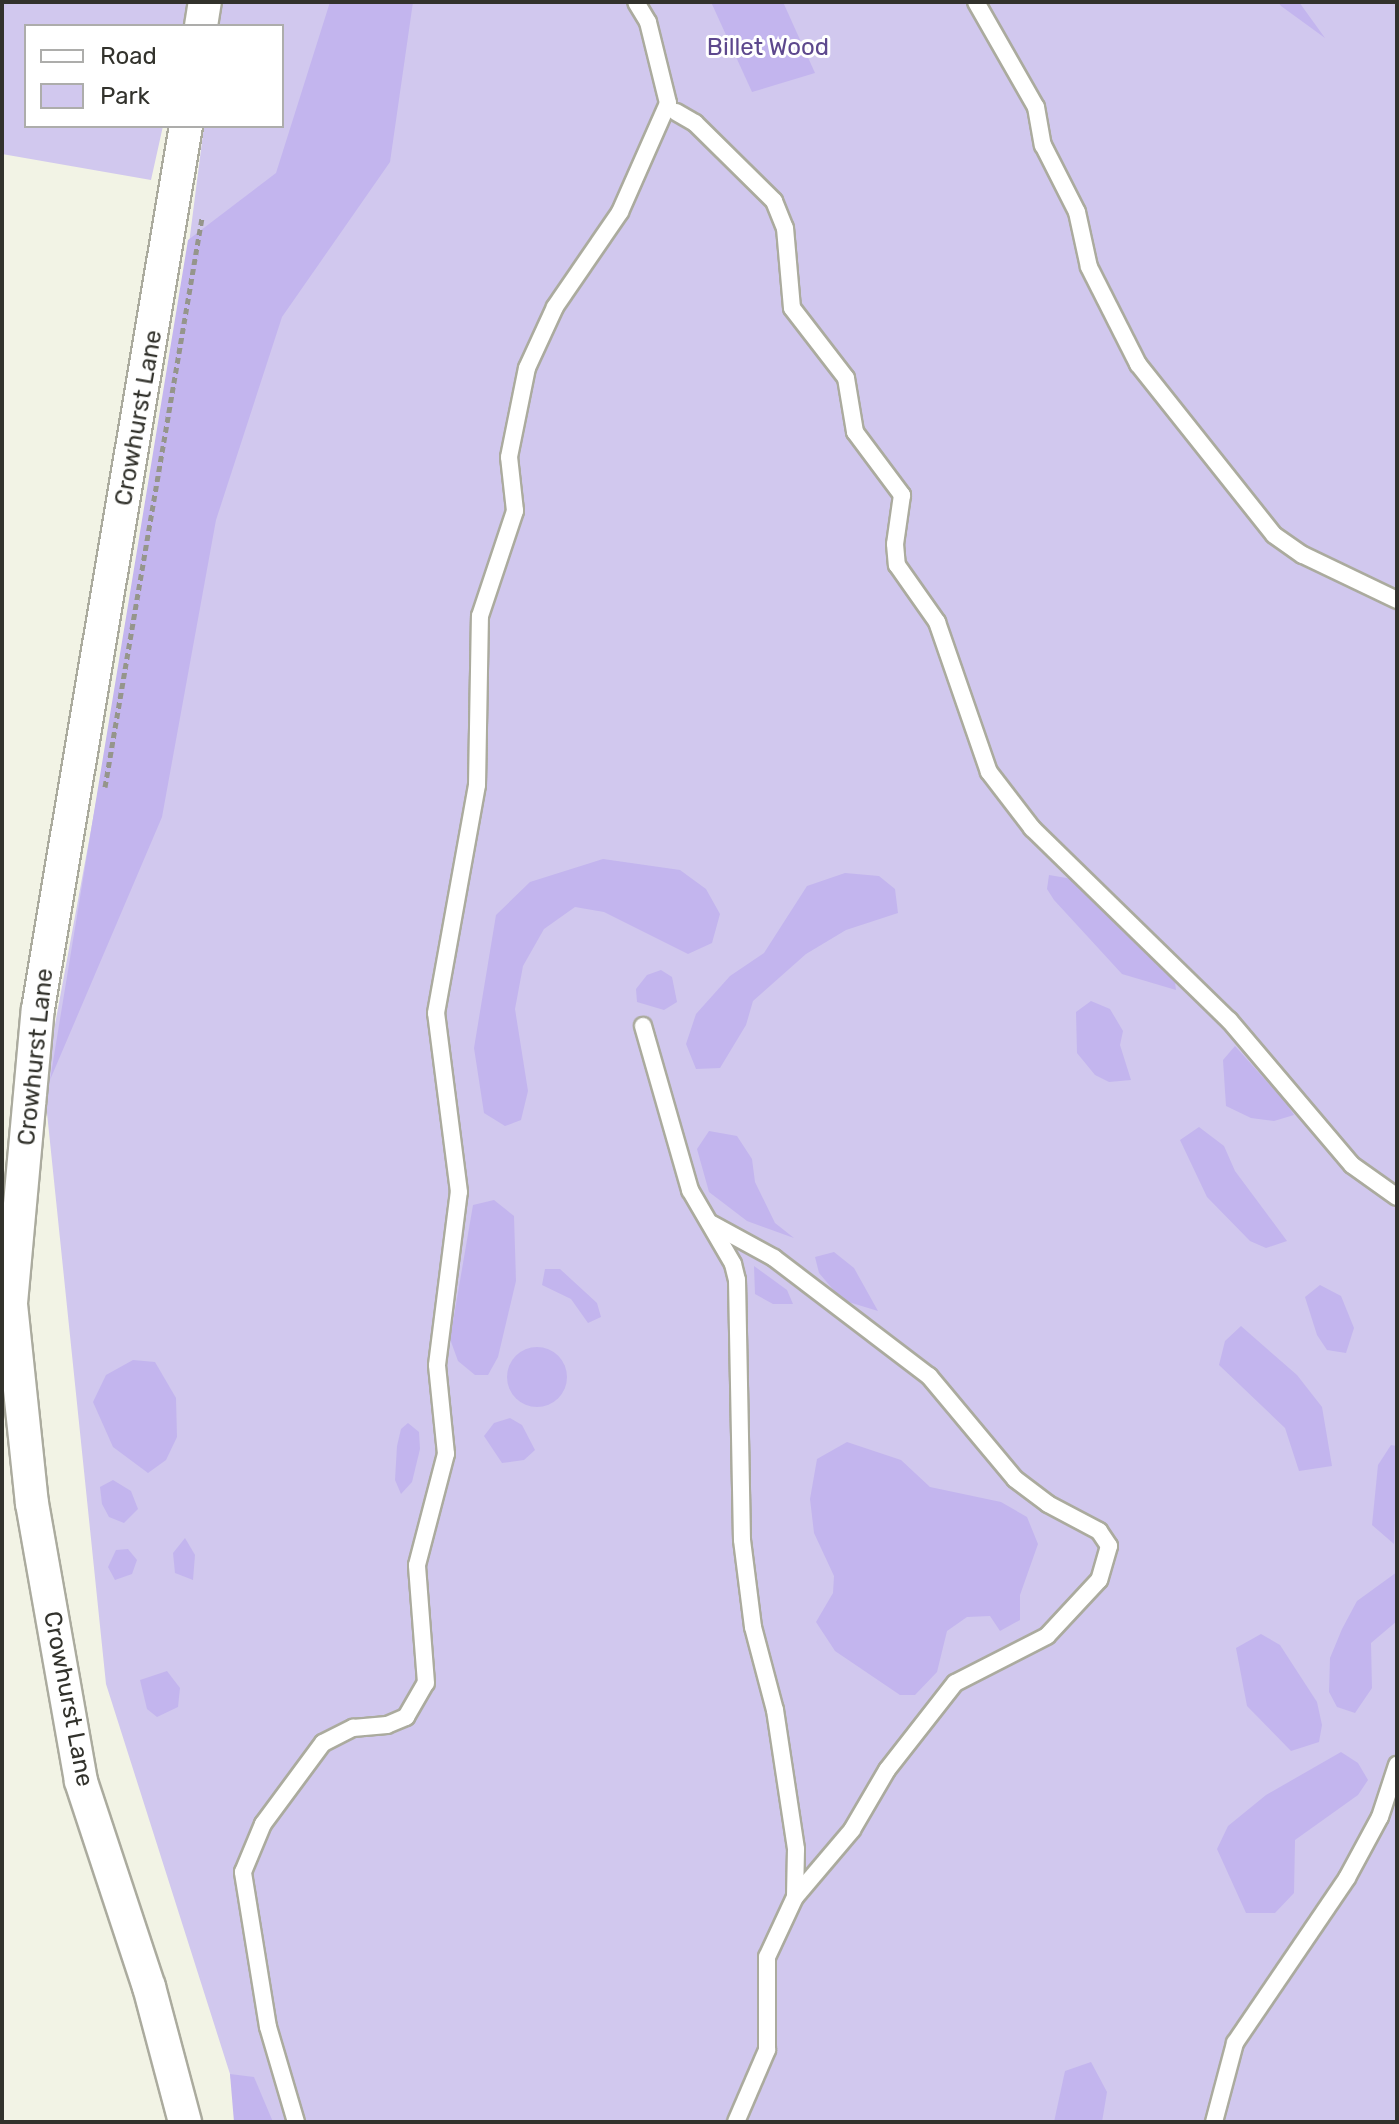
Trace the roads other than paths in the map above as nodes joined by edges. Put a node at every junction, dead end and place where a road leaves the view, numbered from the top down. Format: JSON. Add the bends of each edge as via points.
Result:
{"nodes":[{"id":1,"x":205,"y":2,"type":"edge"},
{"id":2,"x":636,"y":2,"type":"edge"},
{"id":3,"x":976,"y":2,"type":"edge"},
{"id":4,"x":201,"y":24,"type":"edge"},
{"id":5,"x":676,"y":112,"type":"dead end"},
{"id":6,"x":186,"y":128,"type":"edge"},
{"id":7,"x":1397,"y":600,"type":"edge"},
{"id":8,"x":643,"y":1026,"type":"dead end"},
{"id":9,"x":1397,"y":1197,"type":"edge"},
{"id":10,"x":708,"y":1222,"type":"junction"},
{"id":11,"x":1397,"y":1765,"type":"edge"},
{"id":12,"x":795,"y":1897,"type":"junction"},
{"id":13,"x":185,"y":2122,"type":"edge"},
{"id":14,"x":296,"y":2122,"type":"edge"},
{"id":15,"x":736,"y":2122,"type":"edge"},
{"id":16,"x":1214,"y":2122,"type":"edge"}],
"edges":[{"from":1,"to":4,"type":"street"},
{"from":2,"to":14,"type":"lane","via":[[652,33],[668,103],[620,212],[555,307],[527,368],[509,457],[515,511],[480,616],[477,785],[436,1013],[459,1192],[442,1289],[437,1365],[446,1454],[417,1565],[426,1683],[406,1717],[353,1728],[323,1743],[263,1824],[243,1872],[268,2027]]},
{"from":3,"to":7,"type":"lane","via":[[1036,107],[1043,145],[1077,212],[1089,267],[1138,364],[1274,535],[1303,555]]},
{"from":5,"to":9,"type":"lane","via":[[695,123],[774,201],[785,228],[792,308],[846,378],[855,432],[902,495],[897,565],[937,622],[989,772],[1032,828],[1229,1020],[1352,1165]]},
{"from":6,"to":13,"type":"street","name":"Crowhurst Lane","via":[[38,1009],[11,1303],[32,1504],[81,1781],[149,1987]]},
{"from":8,"to":10,"type":"lane","via":[[690,1190]]},
{"from":10,"to":12,"type":"lane","via":[[733,1264],[740,1301],[742,1540],[753,1627],[775,1710],[794,1828]]},
{"from":10,"to":12,"type":"lane","via":[[774,1258],[929,1376],[1015,1479],[1099,1531],[1109,1546],[1099,1580],[1047,1636],[955,1683],[887,1770],[852,1830]]},
{"from":11,"to":16,"type":"lane","via":[[1380,1817],[1353,1868],[1235,2043]]},
{"from":12,"to":15,"type":"lane","via":[[771,1939],[765,1974],[767,2050]]}]}
